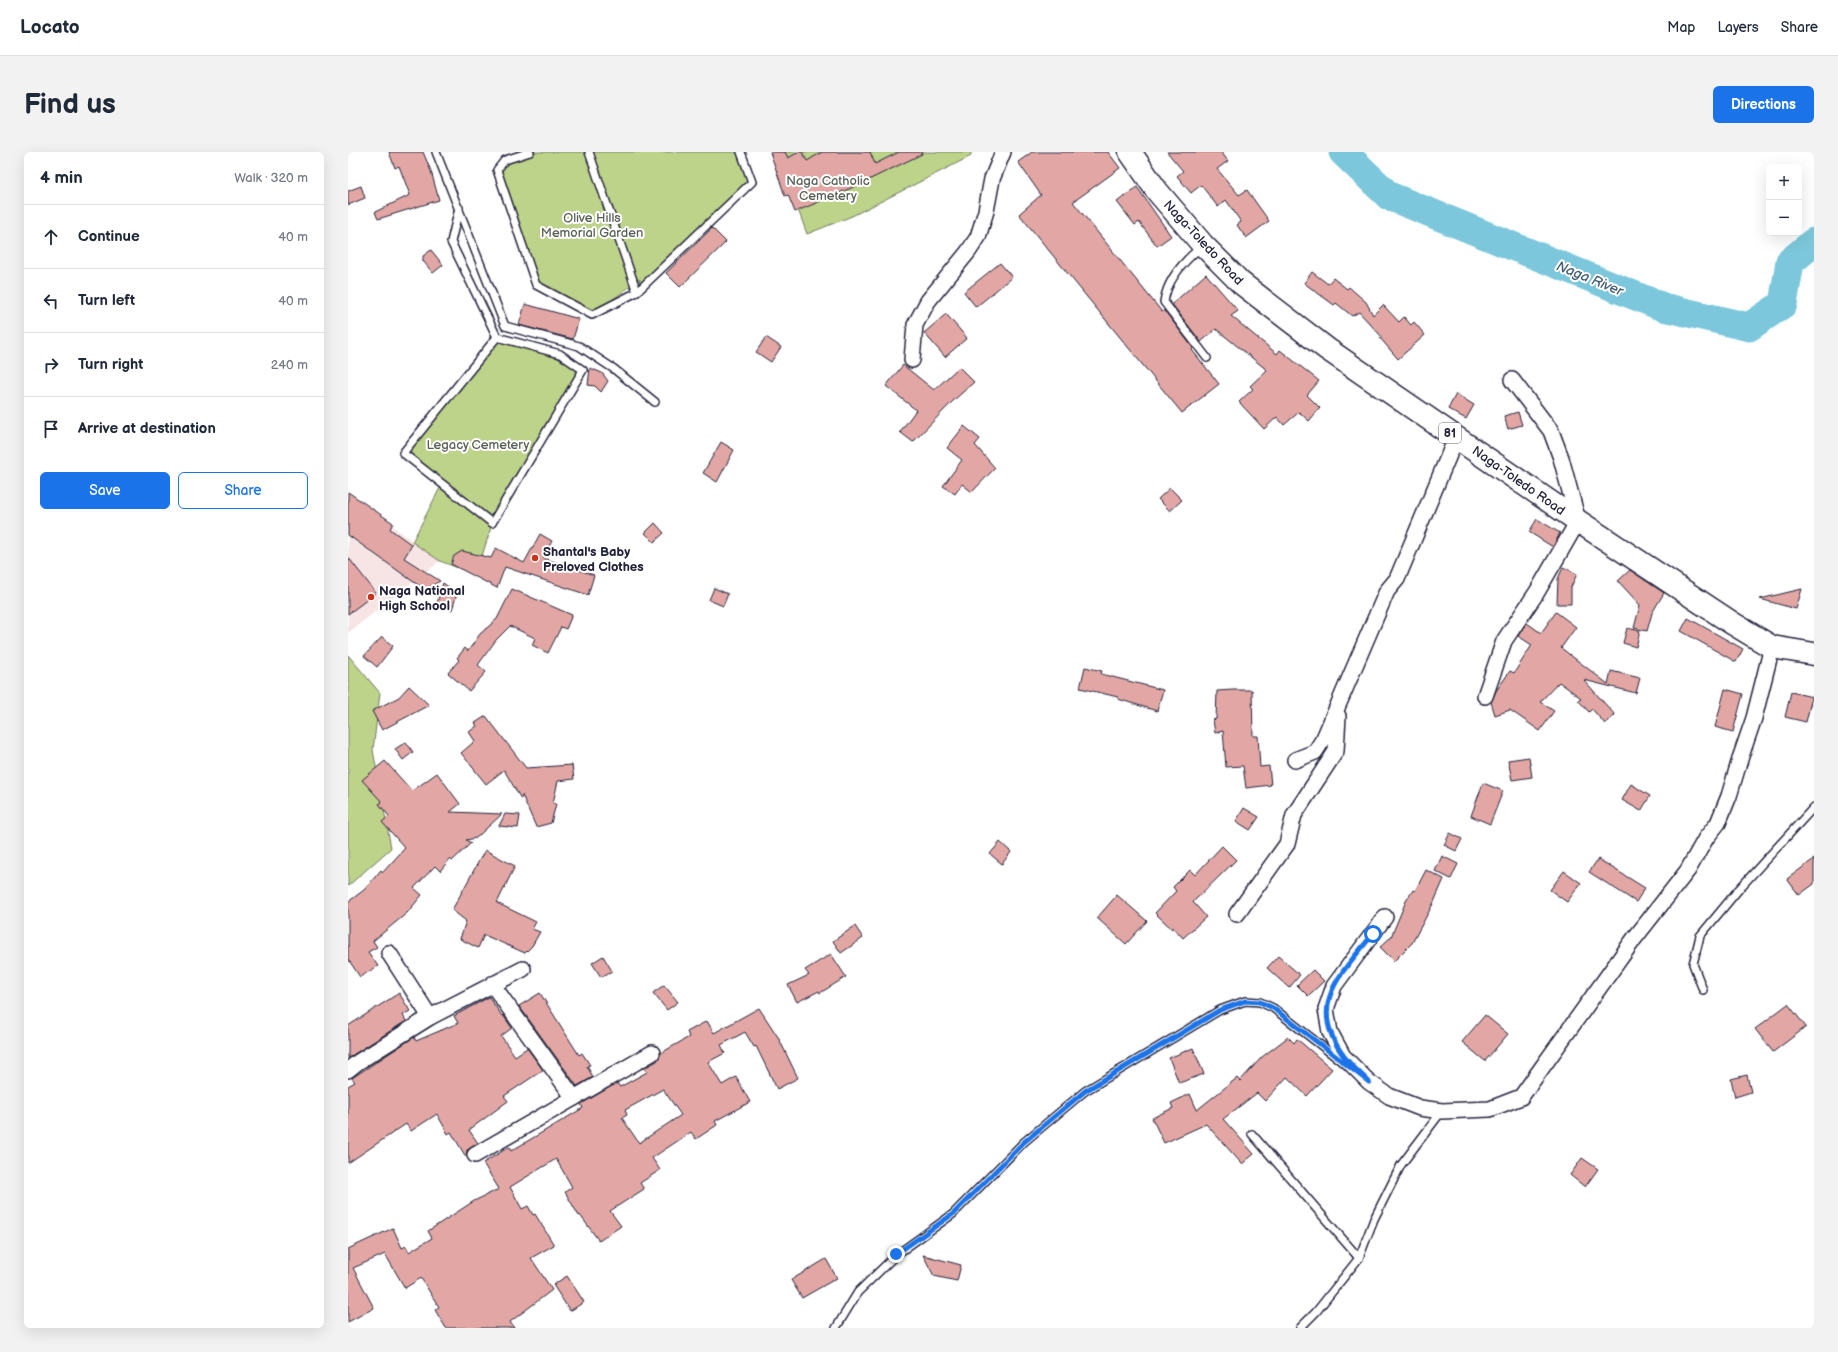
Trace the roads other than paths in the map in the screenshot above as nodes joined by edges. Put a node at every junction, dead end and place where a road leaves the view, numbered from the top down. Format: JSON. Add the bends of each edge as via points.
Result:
{"nodes":[{"id":1,"x":436,"y":152,"type":"edge"},
{"id":2,"x":530,"y":152,"type":"edge"},
{"id":3,"x":589,"y":152,"type":"edge"},
{"id":4,"x":741,"y":152,"type":"edge"},
{"id":5,"x":1004,"y":152,"type":"edge"},
{"id":6,"x":1130,"y":152,"type":"edge"},
{"id":7,"x":459,"y":208,"type":"junction"},
{"id":8,"x":1203,"y":245,"type":"junction"},
{"id":9,"x":637,"y":292,"type":"junction"},
{"id":10,"x":497,"y":337,"type":"junction"},
{"id":11,"x":1207,"y":358,"type":"dead end"},
{"id":12,"x":912,"y":360,"type":"dead end"},
{"id":13,"x":1512,"y":380,"type":"dead end"},
{"id":14,"x":655,"y":402,"type":"dead end"},
{"id":15,"x":1456,"y":438,"type":"junction"},
{"id":16,"x":1578,"y":521,"type":"junction"},
{"id":17,"x":1772,"y":646,"type":"junction"},
{"id":18,"x":1814,"y":654,"type":"edge"},
{"id":19,"x":1485,"y":696,"type":"dead end"},
{"id":20,"x":1338,"y":705,"type":"junction"},
{"id":21,"x":1295,"y":760,"type":"dead end"},
{"id":22,"x":1814,"y":807,"type":"edge"},
{"id":23,"x":1237,"y":914,"type":"dead end"},
{"id":24,"x":1386,"y":917,"type":"dead end"},
{"id":25,"x":389,"y":953,"type":"dead end"},
{"id":26,"x":523,"y":969,"type":"dead end"},
{"id":27,"x":492,"y":984,"type":"junction"},
{"id":28,"x":1703,"y":990,"type":"dead end"},
{"id":29,"x":430,"y":1017,"type":"junction"},
{"id":30,"x":652,"y":1054,"type":"dead end"},
{"id":31,"x":348,"y":1070,"type":"edge"},
{"id":32,"x":1369,"y":1082,"type":"junction"},
{"id":33,"x":574,"y":1098,"type":"junction"},
{"id":34,"x":1442,"y":1111,"type":"junction"},
{"id":35,"x":1252,"y":1134,"type":"dead end"},
{"id":36,"x":475,"y":1155,"type":"dead end"},
{"id":37,"x":1359,"y":1258,"type":"junction"},
{"id":38,"x":836,"y":1328,"type":"edge"},
{"id":39,"x":1300,"y":1328,"type":"edge"}],
"edges":[{"from":1,"to":7,"type":"lane"},
{"from":2,"to":9,"type":"lane","via":[[505,160],[497,170],[536,285],[592,314]]},
{"from":3,"to":9,"type":"lane"},
{"from":4,"to":9,"type":"lane","via":[[752,182]]},
{"from":5,"to":12,"type":"street","via":[[992,179],[978,237],[928,301],[915,325]]},
{"from":6,"to":8,"type":"highway","name":"Naga-Toledo Road","number":"81","via":[[1157,191]]},
{"from":7,"to":10,"type":"lane","via":[[450,242]]},
{"from":7,"to":14,"type":"lane","via":[[505,326],[579,346],[614,369]]},
{"from":8,"to":11,"type":"lane","via":[[1184,261],[1165,291],[1164,302]]},
{"from":8,"to":15,"type":"highway","name":"Naga-Toledo Road","number":"81","via":[[1241,283],[1327,349]]},
{"from":10,"to":10,"type":"lane","via":[[403,453],[492,523],[583,370],[560,354]]},
{"from":13,"to":16,"type":"street","via":[[1551,431]]},
{"from":15,"to":16,"type":"highway","name":"Naga-Toledo Road","number":"81"},
{"from":15,"to":20,"type":"street","via":[[1397,579],[1387,591]]},
{"from":16,"to":17,"type":"highway","name":"Naga-Toledo Road","number":"81","via":[[1732,623]]},
{"from":16,"to":19,"type":"street","via":[[1537,592],[1504,641]]},
{"from":17,"to":18,"type":"highway","name":"Naga-Toledo Road","number":"81"},
{"from":17,"to":34,"type":"street","via":[[1754,718],[1729,796],[1718,823],[1706,838],[1688,870],[1634,939],[1521,1097],[1490,1108]]},
{"from":20,"to":21,"type":"street","via":[[1315,752]]},
{"from":20,"to":23,"type":"street","via":[[1336,751],[1294,815],[1287,844]]},
{"from":22,"to":28,"type":"lane","via":[[1700,936],[1693,964]]},
{"from":24,"to":32,"type":"street","via":[[1334,986],[1326,1009],[1330,1032],[1343,1056]]},
{"from":25,"to":29,"type":"street"},
{"from":26,"to":27,"type":"street"},
{"from":27,"to":29,"type":"street"},
{"from":27,"to":33,"type":"street"},
{"from":29,"to":31,"type":"street"},
{"from":30,"to":33,"type":"street"},
{"from":32,"to":34,"type":"street","via":[[1389,1096],[1420,1108]]},
{"from":32,"to":38,"type":"lane","via":[[1273,1008],[1260,1002],[1245,1001],[1220,1010],[1085,1091],[1024,1142],[953,1214],[896,1254],[858,1292]]},
{"from":33,"to":36,"type":"street"},
{"from":34,"to":37,"type":"lane","via":[[1401,1165],[1374,1219]]},
{"from":35,"to":37,"type":"lane"},
{"from":37,"to":39,"type":"lane"}]}
